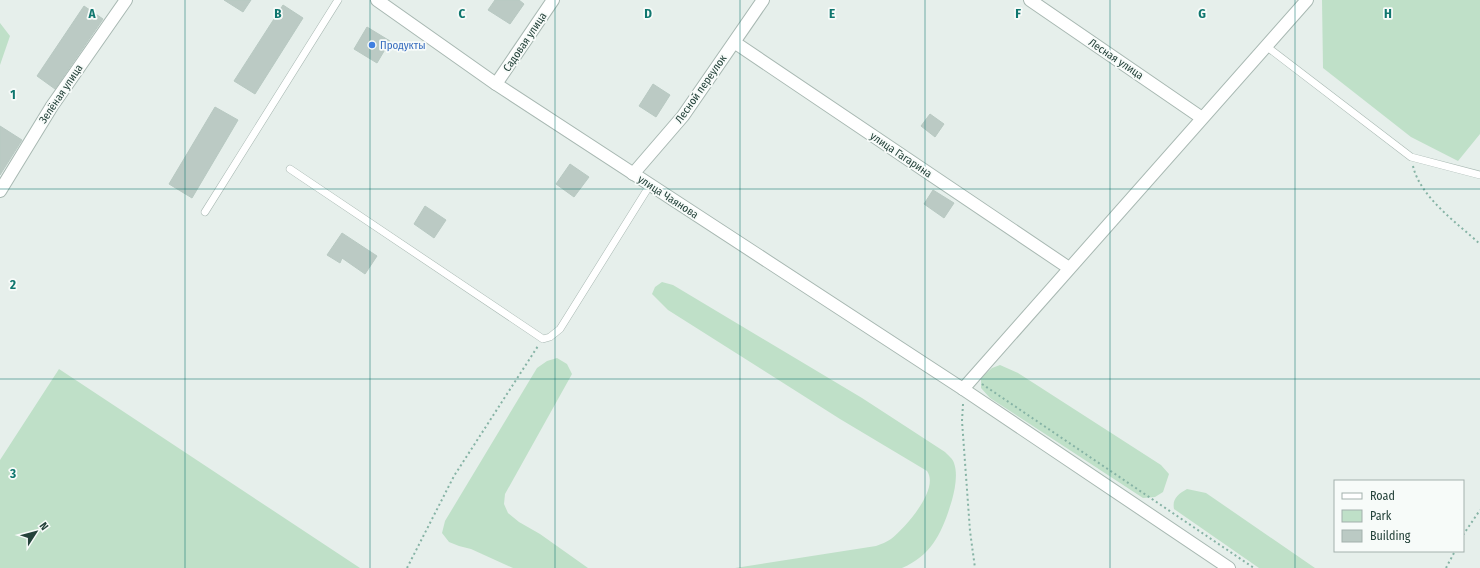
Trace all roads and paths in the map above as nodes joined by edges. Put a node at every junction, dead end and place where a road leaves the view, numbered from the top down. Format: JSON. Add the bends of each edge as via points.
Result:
{"nodes":[{"id":1,"x":126,"y":0,"type":"edge"},
{"id":2,"x":338,"y":0,"type":"edge"},
{"id":3,"x":377,"y":0,"type":"edge"},
{"id":4,"x":553,"y":0,"type":"edge"},
{"id":5,"x":763,"y":0,"type":"edge"},
{"id":6,"x":1030,"y":0,"type":"edge"},
{"id":7,"x":1307,"y":0,"type":"edge"},
{"id":8,"x":734,"y":42,"type":"junction"},
{"id":9,"x":1266,"y":46,"type":"junction"},
{"id":10,"x":496,"y":84,"type":"junction"},
{"id":11,"x":1202,"y":118,"type":"junction"},
{"id":12,"x":1411,"y":157,"type":"junction"},
{"id":13,"x":290,"y":168,"type":"dead end"},
{"id":14,"x":633,"y":174,"type":"junction"},
{"id":15,"x":1480,"y":175,"type":"edge"},
{"id":16,"x":650,"y":185,"type":"junction"},
{"id":17,"x":0,"y":191,"type":"edge"},
{"id":18,"x":205,"y":212,"type":"dead end"},
{"id":19,"x":1480,"y":244,"type":"edge"},
{"id":20,"x":1069,"y":268,"type":"junction"},
{"id":21,"x":543,"y":339,"type":"junction"},
{"id":22,"x":972,"y":378,"type":"junction"},
{"id":23,"x":963,"y":389,"type":"junction"},
{"id":24,"x":1480,"y":510,"type":"edge"},
{"id":25,"x":1464,"y":534,"type":"edge"},
{"id":26,"x":1454,"y":552,"type":"edge"},
{"id":27,"x":407,"y":568,"type":"edge"},
{"id":28,"x":975,"y":568,"type":"edge"},
{"id":29,"x":1229,"y":568,"type":"edge"},
{"id":30,"x":1254,"y":568,"type":"edge"},
{"id":31,"x":1446,"y":568,"type":"edge"}],
"edges":[{"from":1,"to":17,"type":"street","name":"Зелёная улица","via":[[52,106]]},
{"from":2,"to":18,"type":"lane"},
{"from":3,"to":10,"type":"street","name":"улица Чаянова"},
{"from":4,"to":10,"type":"street","name":"Садовая улица"},
{"from":5,"to":8,"type":"street","name":"Лесной переулок"},
{"from":6,"to":11,"type":"street","name":"Лесная улица"},
{"from":7,"to":9,"type":"street"},
{"from":8,"to":14,"type":"street","name":"Лесной переулок","via":[[683,116]]},
{"from":8,"to":20,"type":"street","name":"улица Гагарина"},
{"from":9,"to":11,"type":"street"},
{"from":9,"to":12,"type":"lane"},
{"from":10,"to":14,"type":"street","name":"улица Чаянова"},
{"from":11,"to":20,"type":"street"},
{"from":12,"to":15,"type":"lane"},
{"from":12,"to":19,"type":"path","via":[[1415,175],[1424,192]]},
{"from":13,"to":21,"type":"lane"},
{"from":14,"to":16,"type":"street","name":"улица Чаянова"},
{"from":16,"to":21,"type":"lane","via":[[560,329]]},
{"from":16,"to":23,"type":"street","name":"улица Чаянова"},
{"from":20,"to":22,"type":"street"},
{"from":21,"to":27,"type":"path","via":[[454,476]]},
{"from":22,"to":23,"type":"street"},
{"from":22,"to":30,"type":"path"},
{"from":23,"to":28,"type":"path","via":[[962,420]]},
{"from":23,"to":29,"type":"street","name":"улица Чаянова"},
{"from":24,"to":25,"type":"path"},
{"from":26,"to":31,"type":"path"}]}
